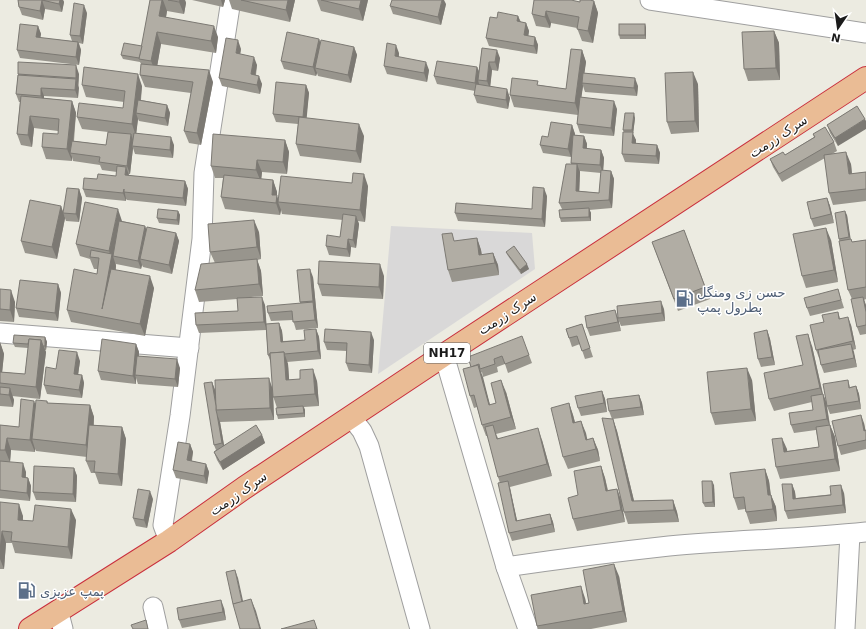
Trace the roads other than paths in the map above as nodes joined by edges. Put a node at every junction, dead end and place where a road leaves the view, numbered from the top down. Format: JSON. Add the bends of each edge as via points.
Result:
{"nodes":[{"id":1,"x":231,"y":0,"type":"edge"},
{"id":2,"x":650,"y":0,"type":"edge"},
{"id":3,"x":866,"y":33,"type":"edge"},
{"id":4,"x":866,"y":78,"type":"edge"},
{"id":5,"x":0,"y":333,"type":"edge"},
{"id":6,"x":189,"y":348,"type":"junction"},
{"id":7,"x":444,"y":355,"type":"junction"},
{"id":8,"x":351,"y":417,"type":"junction"},
{"id":9,"x":858,"y":533,"type":"edge"},
{"id":10,"x":169,"y":541,"type":"junction"},
{"id":11,"x":506,"y":567,"type":"junction"},
{"id":12,"x":153,"y":607,"type":"dead end"},
{"id":13,"x":61,"y":620,"type":"edge"},
{"id":14,"x":30,"y":629,"type":"edge"},
{"id":15,"x":158,"y":629,"type":"edge"},
{"id":16,"x":420,"y":629,"type":"edge"},
{"id":17,"x":528,"y":629,"type":"edge"},
{"id":18,"x":845,"y":629,"type":"edge"}],
"edges":[{"from":1,"to":6,"type":"street","via":[[204,173],[202,239]]},
{"from":2,"to":3,"type":"street"},
{"from":4,"to":7,"type":"highway","name":"سرک زرمت","number":"NH17"},
{"from":5,"to":6,"type":"street"},
{"from":6,"to":10,"type":"street","via":[[163,525]]},
{"from":7,"to":8,"type":"highway","name":"سرک زرمت","number":"NH17"},
{"from":7,"to":11,"type":"street"},
{"from":8,"to":10,"type":"highway","name":"سرک زرمت","number":"NH17"},
{"from":8,"to":16,"type":"street","via":[[369,446]]},
{"from":9,"to":11,"type":"street","via":[[670,546]]},
{"from":9,"to":18,"type":"street"},
{"from":10,"to":13,"type":"highway","name":"سرک زرمت","number":"NH17"},
{"from":11,"to":17,"type":"street"},
{"from":12,"to":15,"type":"street"},
{"from":13,"to":14,"type":"highway","name":"سرک زرمت","number":"NH17"}]}
